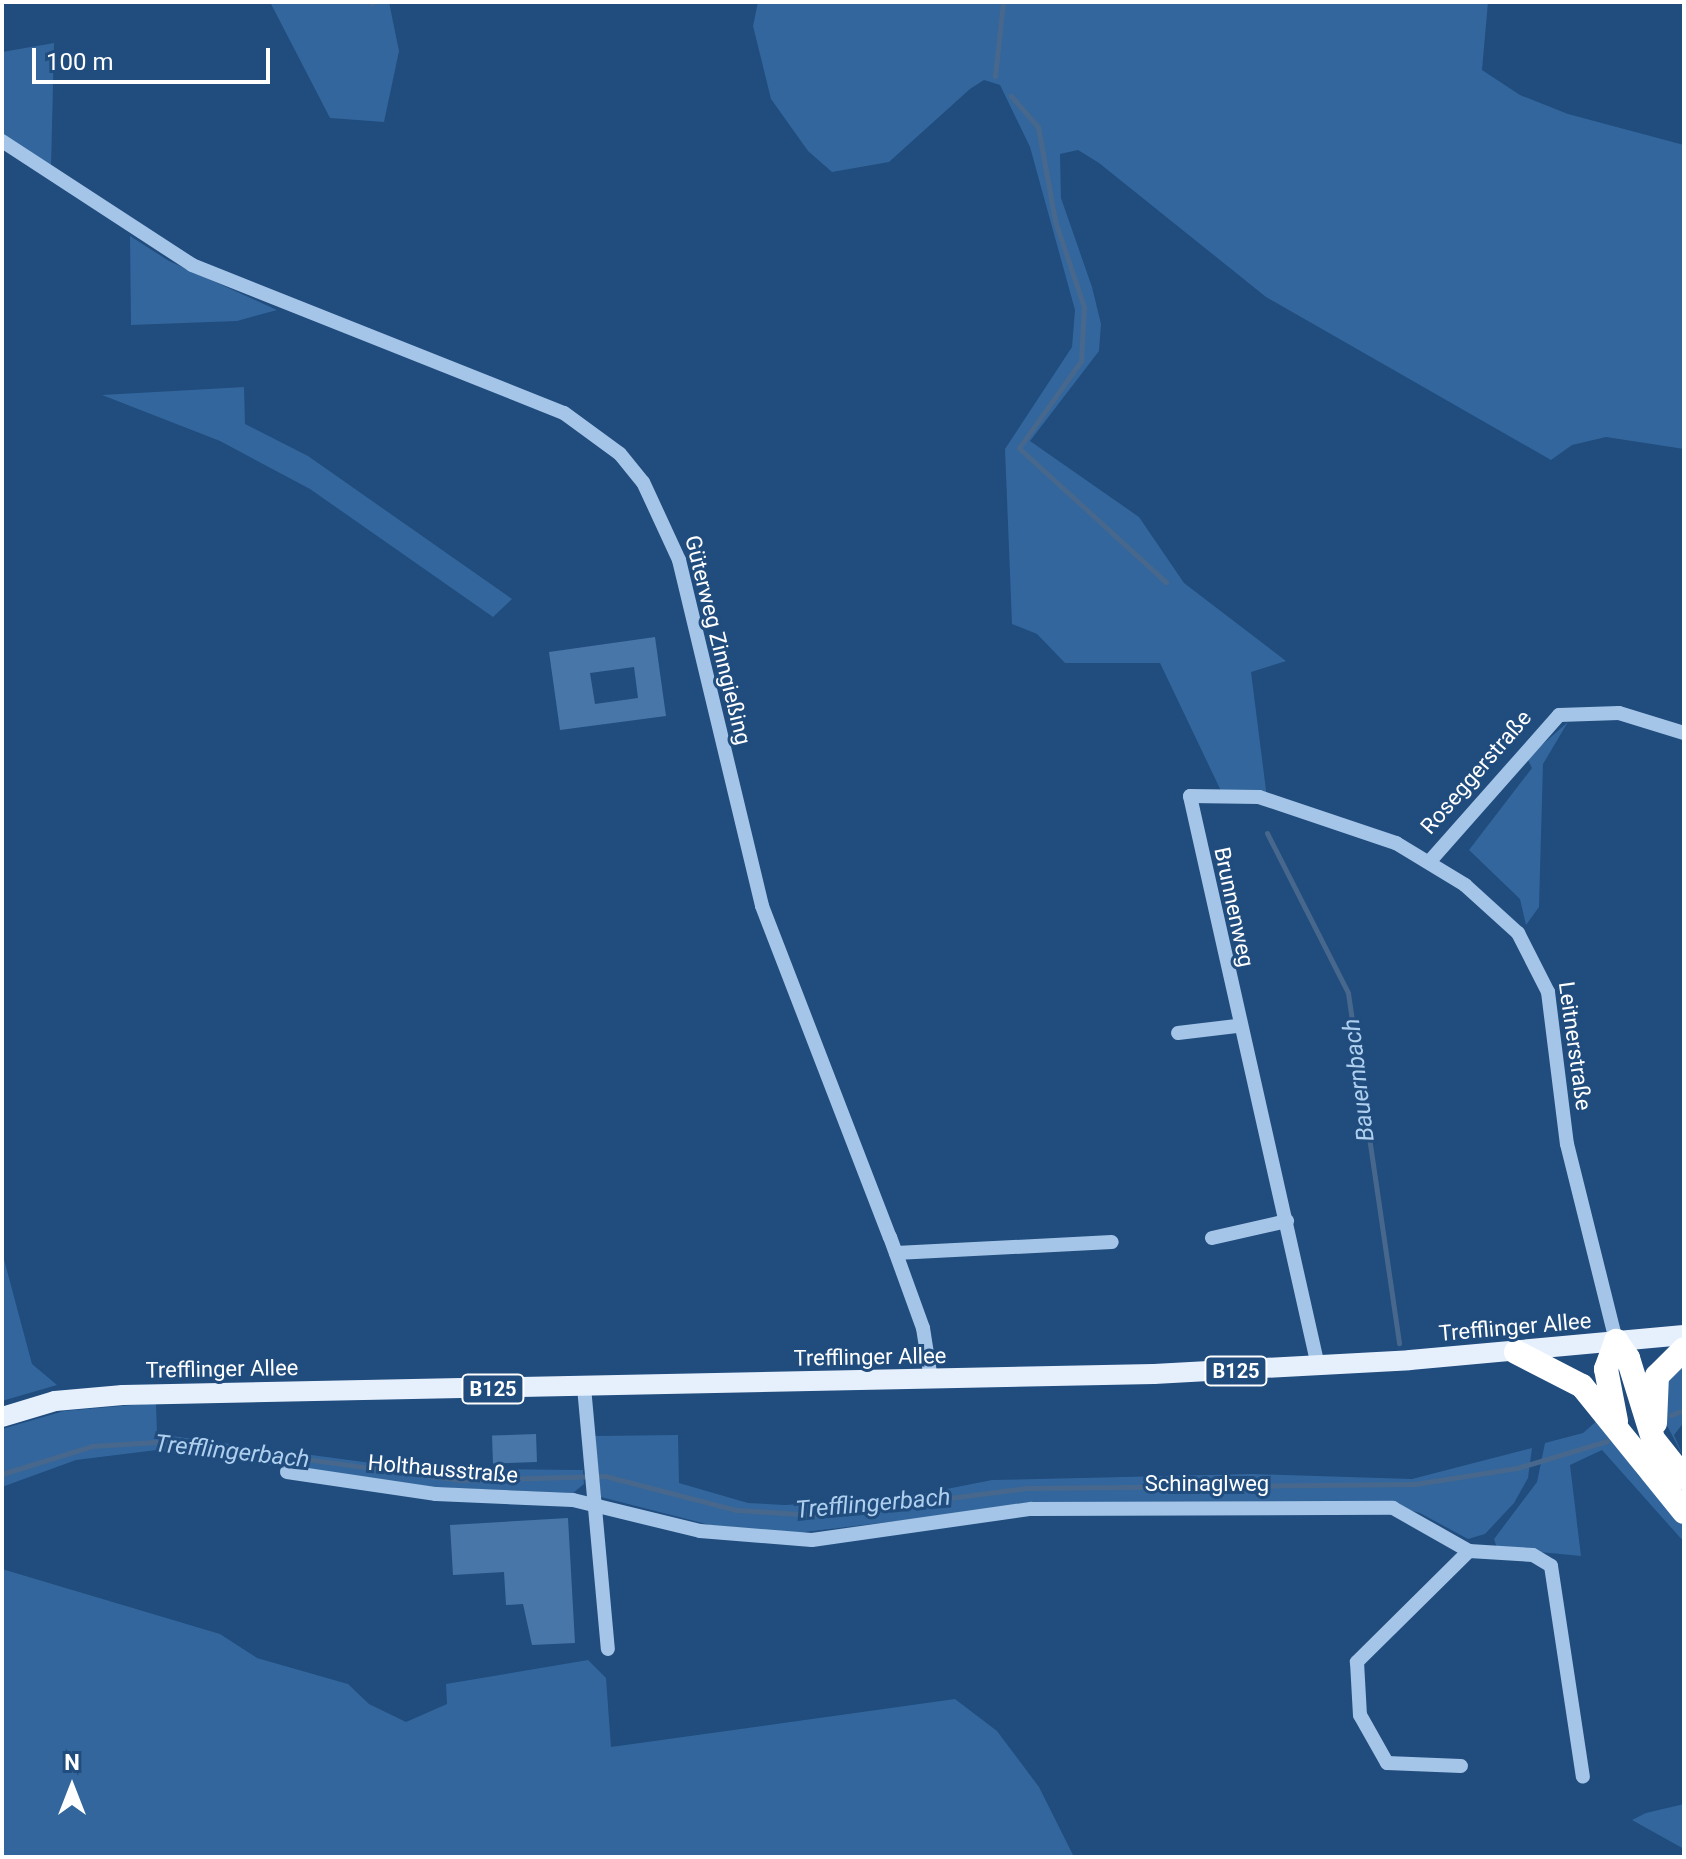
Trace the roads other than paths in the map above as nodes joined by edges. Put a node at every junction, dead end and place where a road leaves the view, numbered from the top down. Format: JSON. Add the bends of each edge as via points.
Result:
{"nodes":[{"id":1,"x":2,"y":141,"type":"edge"},
{"id":2,"x":1684,"y":733,"type":"edge"},
{"id":3,"x":1190,"y":796,"type":"joint"},
{"id":4,"x":1430,"y":861,"type":"junction"},
{"id":5,"x":1237,"y":1026,"type":"junction"},
{"id":6,"x":1178,"y":1033,"type":"dead end"},
{"id":7,"x":1287,"y":1221,"type":"junction"},
{"id":8,"x":1212,"y":1238,"type":"dead end"},
{"id":9,"x":1112,"y":1242,"type":"dead end"},
{"id":10,"x":896,"y":1253,"type":"junction"},
{"id":11,"x":1684,"y":1335,"type":"edge"},
{"id":12,"x":1616,"y":1341,"type":"junction"},
{"id":13,"x":1684,"y":1349,"type":"edge"},
{"id":14,"x":1516,"y":1352,"type":"junction"},
{"id":15,"x":1318,"y":1366,"type":"junction"},
{"id":16,"x":931,"y":1374,"type":"junction"},
{"id":17,"x":584,"y":1387,"type":"junction"},
{"id":18,"x":2,"y":1417,"type":"edge"},
{"id":19,"x":1616,"y":1423,"type":"junction"},
{"id":20,"x":1668,"y":1459,"type":"junction"},
{"id":21,"x":287,"y":1472,"type":"dead end"},
{"id":22,"x":1684,"y":1478,"type":"edge"},
{"id":23,"x":595,"y":1507,"type":"junction"},
{"id":24,"x":1684,"y":1512,"type":"edge"},
{"id":25,"x":1469,"y":1551,"type":"junction"},
{"id":26,"x":608,"y":1649,"type":"dead end"},
{"id":27,"x":1461,"y":1766,"type":"dead end"},
{"id":28,"x":1583,"y":1777,"type":"dead end"}],
"edges":[{"from":1,"to":10,"type":"street","name":"Güterweg Zinngießing","via":[[192,265],[564,413],[620,454],[643,482],[679,560],[762,906]]},
{"from":2,"to":4,"type":"street","name":"Roseggerstraße","via":[[1619,713],[1559,715]]},
{"from":3,"to":4,"type":"street","name":"Leitnerstraße","via":[[1259,797],[1360,828]]},
{"from":3,"to":5,"type":"street","name":"Brunnenweg"},
{"from":4,"to":12,"type":"street","name":"Leitnerstraße","via":[[1518,933],[1542,972],[1567,1144]]},
{"from":5,"to":6,"type":"street"},
{"from":5,"to":7,"type":"street","name":"Brunnenweg"},
{"from":7,"to":8,"type":"street"},
{"from":7,"to":15,"type":"street","name":"Brunnenweg"},
{"from":9,"to":10,"type":"street"},
{"from":10,"to":16,"type":"street","name":"Güterweg Zinngießing"},
{"from":11,"to":12,"type":"main road","name":"Trefflinger Allee","number":"B125"},
{"from":12,"to":14,"type":"main road","name":"Trefflinger Allee","number":"B125"},
{"from":12,"to":19,"type":"highway","via":[[1606,1369]]},
{"from":12,"to":20,"type":"highway","via":[[1628,1358],[1644,1420]]},
{"from":13,"to":20,"type":"highway","via":[[1653,1388],[1653,1414]]},
{"from":14,"to":15,"type":"main road","name":"Trefflinger Allee","number":"B125"},
{"from":14,"to":19,"type":"highway","via":[[1582,1386]]},
{"from":15,"to":16,"type":"main road","name":"Trefflinger Allee","number":"B125"},
{"from":16,"to":17,"type":"main road","name":"Trefflinger Allee","number":"B125"},
{"from":17,"to":18,"type":"main road","name":"Trefflinger Allee","number":"B125","via":[[55,1401]]},
{"from":17,"to":23,"type":"street"},
{"from":19,"to":24,"type":"highway"},
{"from":20,"to":22,"type":"highway"},
{"from":21,"to":23,"type":"street","name":"Holthausstraße","via":[[395,1489]]},
{"from":23,"to":25,"type":"street","name":"Schinaglweg","via":[[700,1531],[812,1540],[1031,1509],[1369,1505],[1413,1515]]},
{"from":23,"to":26,"type":"street"},
{"from":25,"to":27,"type":"street","via":[[1369,1649],[1353,1674],[1367,1736],[1387,1763]]},
{"from":25,"to":28,"type":"street","via":[[1533,1555],[1551,1566]]}]}
